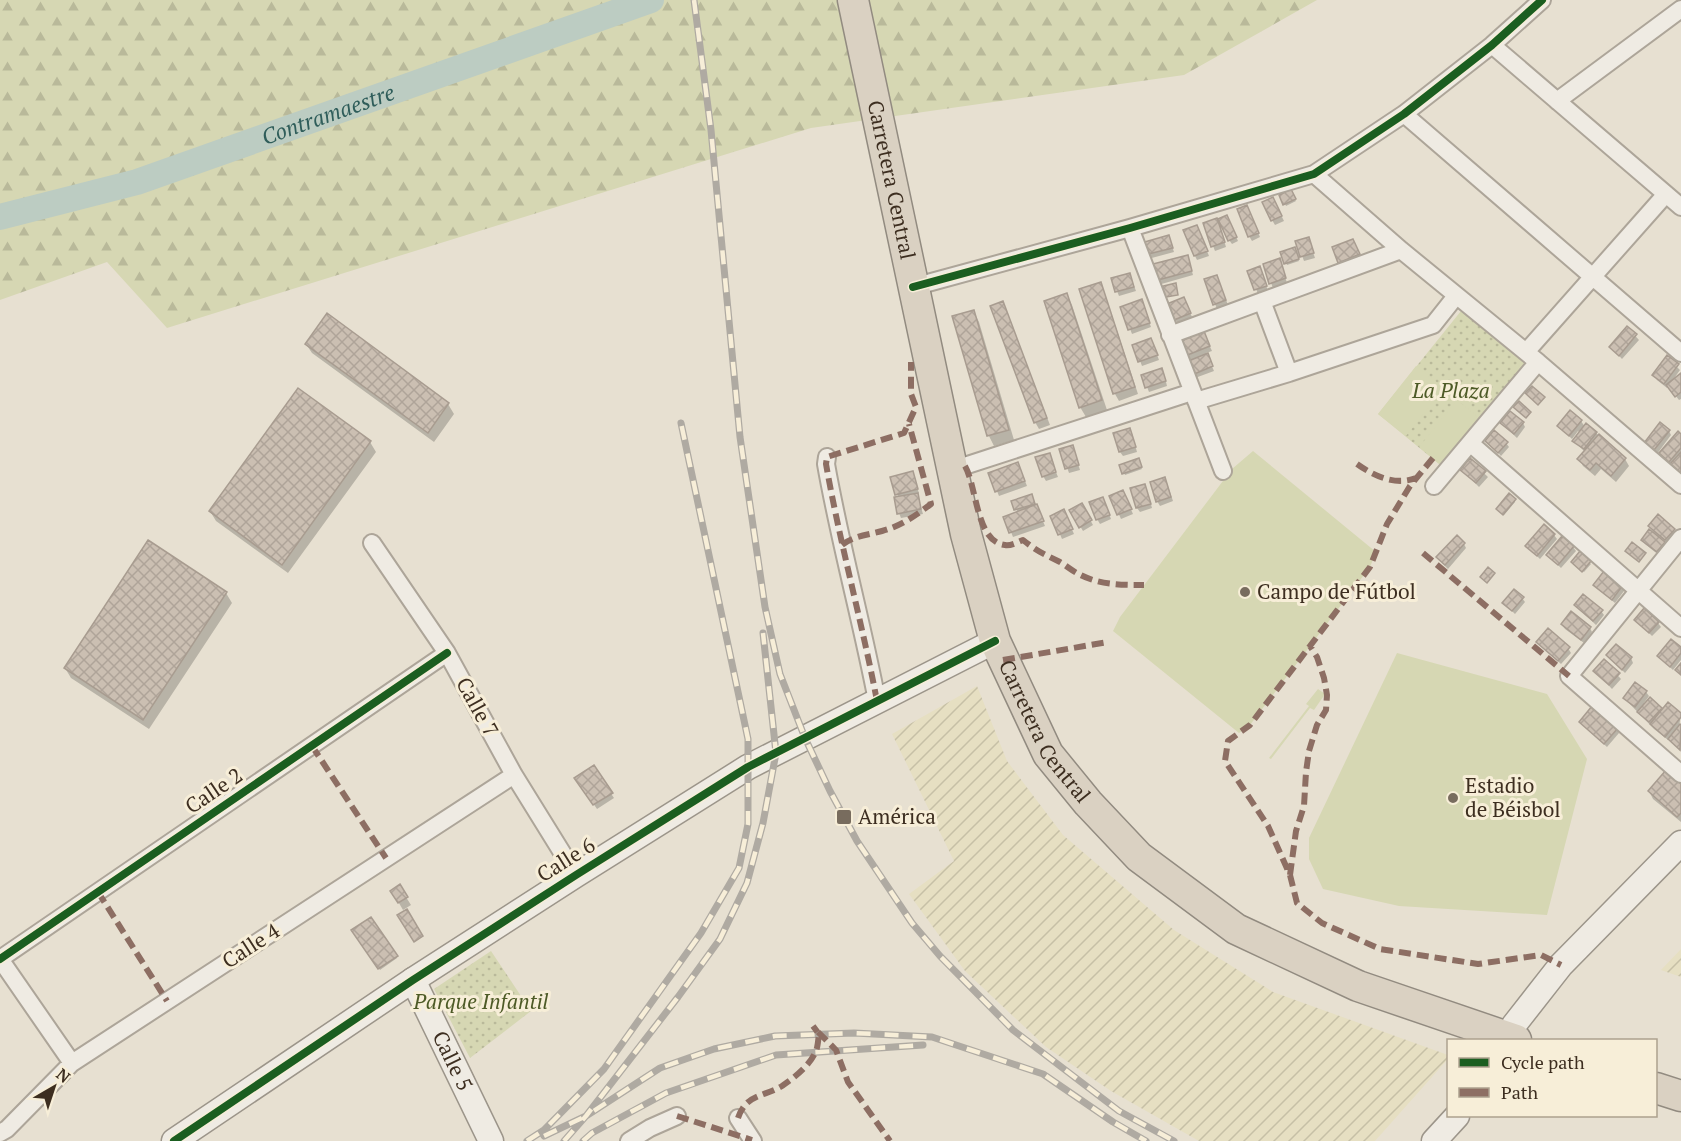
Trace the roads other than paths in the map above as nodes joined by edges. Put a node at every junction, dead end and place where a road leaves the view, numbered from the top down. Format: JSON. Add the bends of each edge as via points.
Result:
{"nodes":[{"id":1,"x":853,"y":0,"type":"edge"},
{"id":2,"x":1542,"y":0,"type":"edge"},
{"id":3,"x":1681,"y":9,"type":"edge"},
{"id":4,"x":1492,"y":45,"type":"junction"},
{"id":5,"x":1557,"y":101,"type":"junction"},
{"id":6,"x":1404,"y":114,"type":"junction"},
{"id":7,"x":1314,"y":174,"type":"junction"},
{"id":8,"x":1666,"y":194,"type":"junction"},
{"id":9,"x":1681,"y":207,"type":"edge"},
{"id":10,"x":1130,"y":228,"type":"junction"},
{"id":11,"x":1401,"y":250,"type":"junction"},
{"id":12,"x":1593,"y":276,"type":"junction"},
{"id":13,"x":913,"y":287,"type":"junction"},
{"id":14,"x":1456,"y":296,"type":"junction"},
{"id":15,"x":1262,"y":301,"type":"junction"},
{"id":16,"x":1170,"y":335,"type":"junction"},
{"id":17,"x":1681,"y":353,"type":"edge"},
{"id":18,"x":1532,"y":357,"type":"junction"},
{"id":19,"x":1289,"y":374,"type":"junction"},
{"id":20,"x":1194,"y":396,"type":"junction"},
{"id":21,"x":1470,"y":443,"type":"junction"},
{"id":22,"x":827,"y":457,"type":"dead end"},
{"id":23,"x":952,"y":470,"type":"junction"},
{"id":24,"x":1223,"y":471,"type":"dead end"},
{"id":25,"x":1681,"y":484,"type":"edge"},
{"id":26,"x":1434,"y":486,"type":"dead end"},
{"id":27,"x":1681,"y":538,"type":"edge"},
{"id":28,"x":372,"y":543,"type":"dead end"},
{"id":29,"x":1640,"y":590,"type":"junction"},
{"id":30,"x":1681,"y":628,"type":"edge"},
{"id":31,"x":995,"y":641,"type":"junction"},
{"id":32,"x":447,"y":653,"type":"junction"},
{"id":33,"x":877,"y":701,"type":"junction"},
{"id":34,"x":1681,"y":774,"type":"edge"},
{"id":35,"x":514,"y":775,"type":"junction"},
{"id":36,"x":1681,"y":843,"type":"edge"},
{"id":37,"x":576,"y":875,"type":"junction"},
{"id":38,"x":0,"y":959,"type":"edge"},
{"id":39,"x":413,"y":980,"type":"junction"},
{"id":40,"x":1508,"y":1039,"type":"edge"},
{"id":41,"x":1511,"y":1039,"type":"edge"},
{"id":42,"x":72,"y":1063,"type":"junction"},
{"id":43,"x":1657,"y":1088,"type":"edge"},
{"id":44,"x":1681,"y":1096,"type":"edge"},
{"id":45,"x":677,"y":1116,"type":"dead end"},
{"id":46,"x":1456,"y":1117,"type":"edge"},
{"id":47,"x":738,"y":1118,"type":"dead end"},
{"id":48,"x":7,"y":1135,"type":"edge"},
{"id":49,"x":174,"y":1141,"type":"edge"},
{"id":50,"x":491,"y":1141,"type":"edge"},
{"id":51,"x":629,"y":1141,"type":"edge"},
{"id":52,"x":753,"y":1141,"type":"edge"},
{"id":53,"x":1434,"y":1141,"type":"edge"}],
"edges":[{"from":1,"to":13,"type":"highway","name":"Carretera Central"},
{"from":2,"to":4,"type":"street"},
{"from":3,"to":5,"type":"street"},
{"from":4,"to":5,"type":"street"},
{"from":4,"to":6,"type":"street"},
{"from":5,"to":8,"type":"street"},
{"from":6,"to":7,"type":"street"},
{"from":6,"to":12,"type":"street"},
{"from":7,"to":10,"type":"street"},
{"from":7,"to":11,"type":"street"},
{"from":8,"to":9,"type":"street"},
{"from":8,"to":12,"type":"street"},
{"from":10,"to":13,"type":"street"},
{"from":10,"to":16,"type":"street"},
{"from":11,"to":14,"type":"street"},
{"from":11,"to":15,"type":"street"},
{"from":12,"to":17,"type":"street"},
{"from":12,"to":18,"type":"street"},
{"from":13,"to":23,"type":"highway","name":"Carretera Central"},
{"from":14,"to":18,"type":"street"},
{"from":14,"to":19,"type":"street","via":[[1433,325]]},
{"from":15,"to":16,"type":"street"},
{"from":15,"to":19,"type":"street"},
{"from":16,"to":20,"type":"street"},
{"from":18,"to":21,"type":"street"},
{"from":18,"to":25,"type":"street"},
{"from":19,"to":20,"type":"street"},
{"from":20,"to":23,"type":"street"},
{"from":20,"to":24,"type":"street"},
{"from":21,"to":26,"type":"street"},
{"from":21,"to":29,"type":"street"},
{"from":22,"to":33,"type":"street","via":[[839,536]]},
{"from":23,"to":31,"type":"highway","name":"Carretera Central"},
{"from":27,"to":29,"type":"street"},
{"from":28,"to":32,"type":"street","name":"Calle 7"},
{"from":29,"to":30,"type":"street"},
{"from":29,"to":34,"type":"street","via":[[1569,676]]},
{"from":31,"to":33,"type":"street","name":"Calle 6"},
{"from":31,"to":40,"type":"highway","name":"Carretera Central","via":[[1048,754],[1139,857],[1236,929],[1358,986]]},
{"from":32,"to":35,"type":"street","name":"Calle 7"},
{"from":32,"to":38,"type":"street","name":"Calle 2"},
{"from":33,"to":37,"type":"street","name":"Calle 6","via":[[748,767]]},
{"from":35,"to":37,"type":"street","name":"Calle 7"},
{"from":35,"to":42,"type":"street","name":"Calle 4"},
{"from":36,"to":41,"type":"street","via":[[1561,965],[1514,1025]]},
{"from":37,"to":39,"type":"street","name":"Calle 6"},
{"from":38,"to":42,"type":"street"},
{"from":39,"to":49,"type":"street","name":"Calle 6"},
{"from":39,"to":50,"type":"street","name":"Calle 5"},
{"from":42,"to":48,"type":"street","name":"Calle 4"},
{"from":43,"to":44,"type":"highway"},
{"from":45,"to":51,"type":"street"},
{"from":46,"to":53,"type":"street"},
{"from":47,"to":52,"type":"street"}]}
